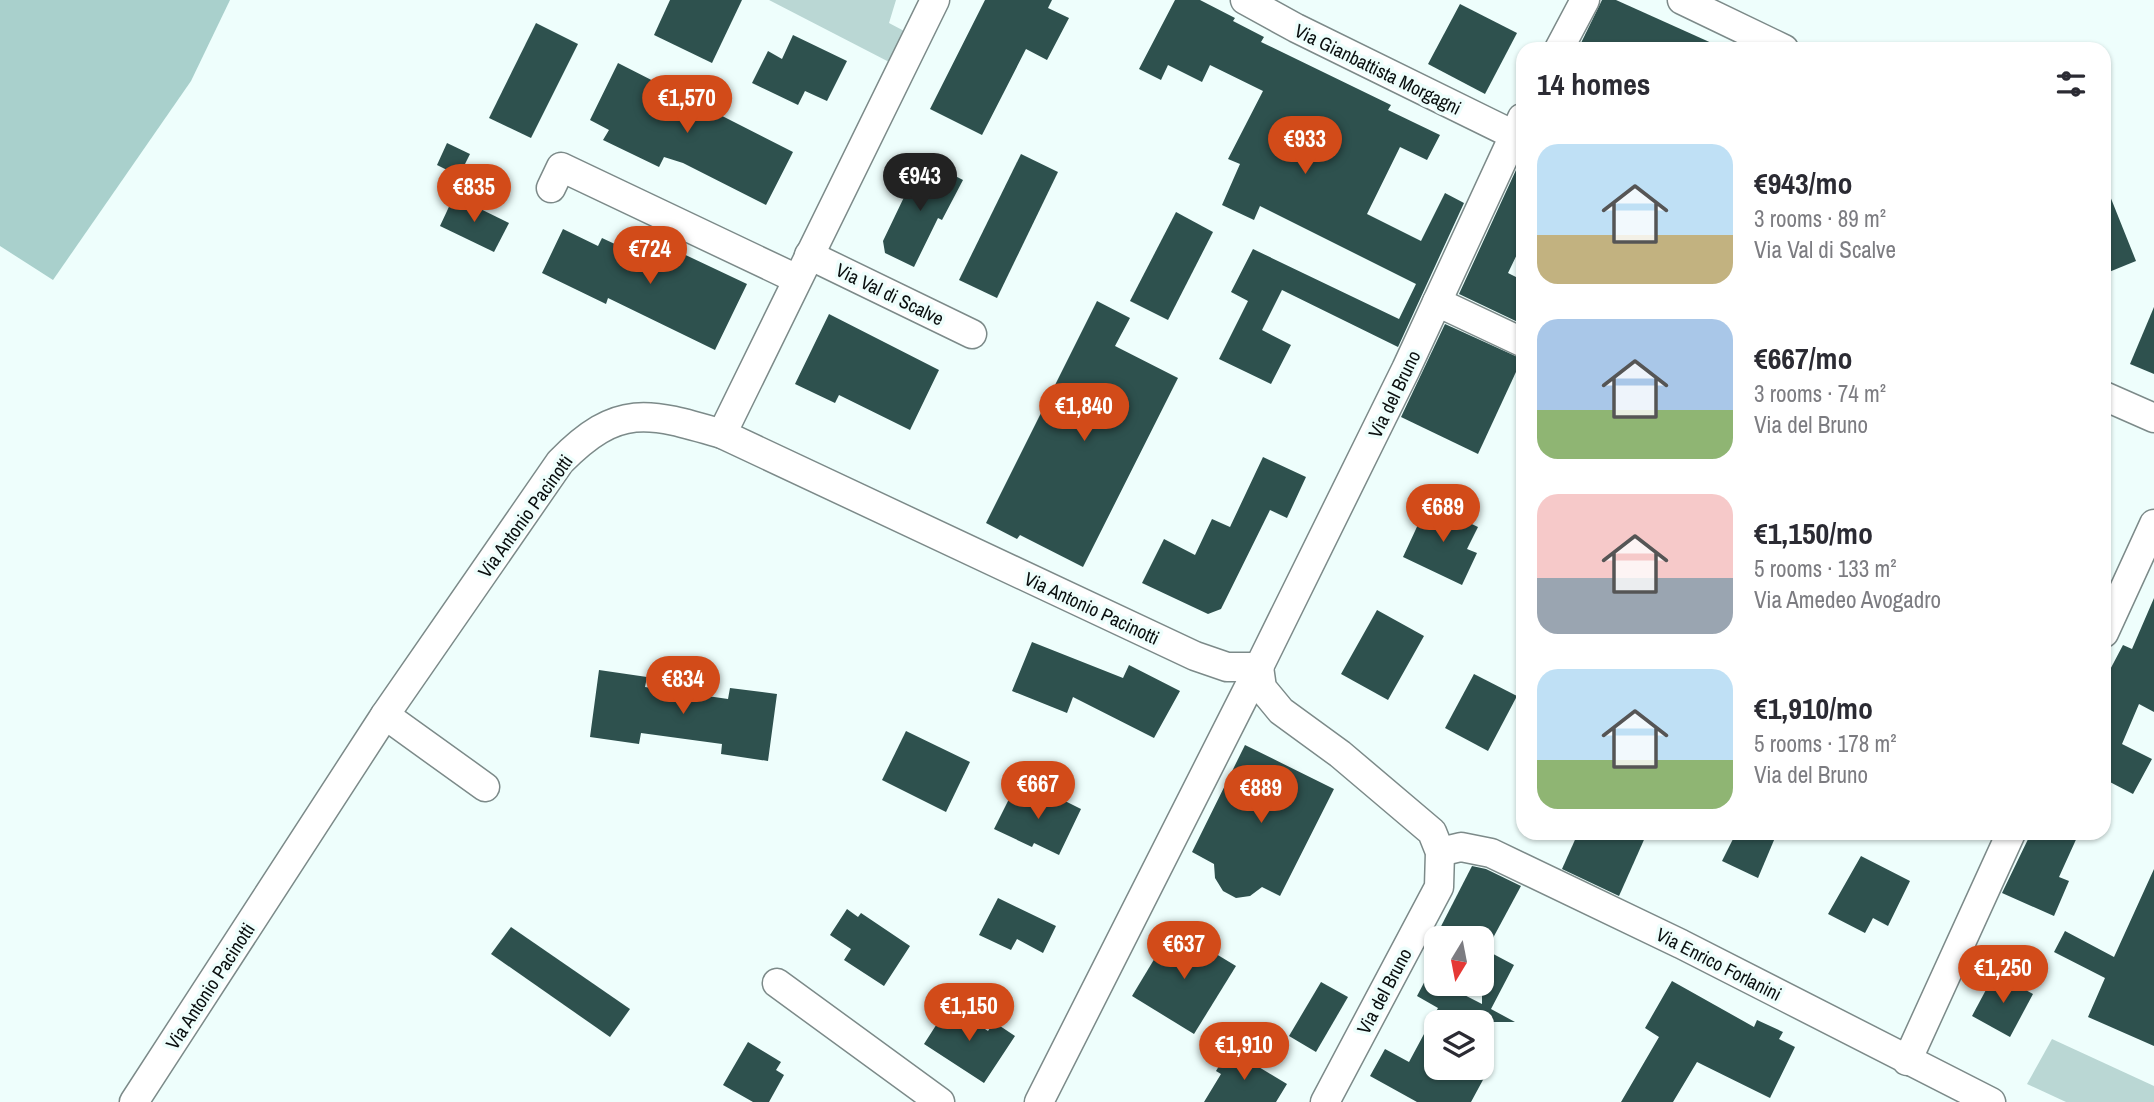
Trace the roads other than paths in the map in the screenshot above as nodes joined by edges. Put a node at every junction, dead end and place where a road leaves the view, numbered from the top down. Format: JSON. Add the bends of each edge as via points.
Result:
{"nodes":[{"id":1,"x":935,"y":0,"type":"edge"},
{"id":2,"x":1245,"y":0,"type":"edge"},
{"id":3,"x":1585,"y":0,"type":"edge"},
{"id":4,"x":1682,"y":0,"type":"edge"},
{"id":5,"x":1563,"y":42,"type":"edge"},
{"id":6,"x":1769,"y":42,"type":"edge"},
{"id":7,"x":1516,"y":130,"type":"edge"},
{"id":8,"x":1516,"y":137,"type":"edge"},
{"id":9,"x":551,"y":188,"type":"dead end"},
{"id":10,"x":803,"y":267,"type":"junction"},
{"id":11,"x":1437,"y":302,"type":"junction"},
{"id":12,"x":972,"y":334,"type":"dead end"},
{"id":13,"x":1516,"y":339,"type":"edge"},
{"id":14,"x":2111,"y":399,"type":"edge"},
{"id":15,"x":2154,"y":418,"type":"edge"},
{"id":16,"x":722,"y":434,"type":"junction"},
{"id":17,"x":2154,"y":524,"type":"edge"},
{"id":18,"x":2111,"y":618,"type":"edge"},
{"id":19,"x":1259,"y":667,"type":"junction"},
{"id":20,"x":385,"y":715,"type":"junction"},
{"id":21,"x":485,"y":787,"type":"dead end"},
{"id":22,"x":2008,"y":840,"type":"edge"},
{"id":23,"x":1440,"y":852,"type":"junction"},
{"id":24,"x":777,"y":983,"type":"dead end"},
{"id":25,"x":1907,"y":1060,"type":"junction"},
{"id":26,"x":134,"y":1102,"type":"edge"},
{"id":27,"x":940,"y":1102,"type":"edge"},
{"id":28,"x":1039,"y":1102,"type":"edge"},
{"id":29,"x":1325,"y":1102,"type":"edge"},
{"id":30,"x":1991,"y":1102,"type":"edge"}],
"edges":[{"from":1,"to":10,"type":"street"},
{"from":2,"to":7,"type":"street","name":"Via Gianbattista Morgagni"},
{"from":3,"to":5,"type":"street"},
{"from":4,"to":6,"type":"street"},
{"from":8,"to":11,"type":"street","name":"Via del Bruno"},
{"from":9,"to":10,"type":"street","name":"Via Val di Scalve","via":[[562,167]]},
{"from":10,"to":12,"type":"street","name":"Via Val di Scalve"},
{"from":10,"to":16,"type":"street"},
{"from":11,"to":13,"type":"street"},
{"from":11,"to":19,"type":"street","name":"Via del Bruno"},
{"from":14,"to":15,"type":"street"},
{"from":16,"to":19,"type":"street","name":"Via Antonio Pacinotti","via":[[1195,656],[1227,667]]},
{"from":16,"to":20,"type":"street","name":"Via Antonio Pacinotti","via":[[645,416],[611,422],[586,436],[560,462]]},
{"from":17,"to":18,"type":"street"},
{"from":19,"to":23,"type":"street","via":[[1262,688],[1281,710],[1432,832]]},
{"from":19,"to":28,"type":"street","name":"Via del Bruno"},
{"from":20,"to":21,"type":"street"},
{"from":20,"to":26,"type":"street","name":"Via Antonio Pacinotti"},
{"from":22,"to":25,"type":"street"},
{"from":23,"to":25,"type":"street","name":"Via Enrico Forlanini","via":[[1461,847],[1491,853]]},
{"from":23,"to":29,"type":"street","name":"Via del Bruno","via":[[1439,887]]},
{"from":24,"to":27,"type":"street"},
{"from":25,"to":30,"type":"street","name":"Via Enrico Forlanini"}]}
